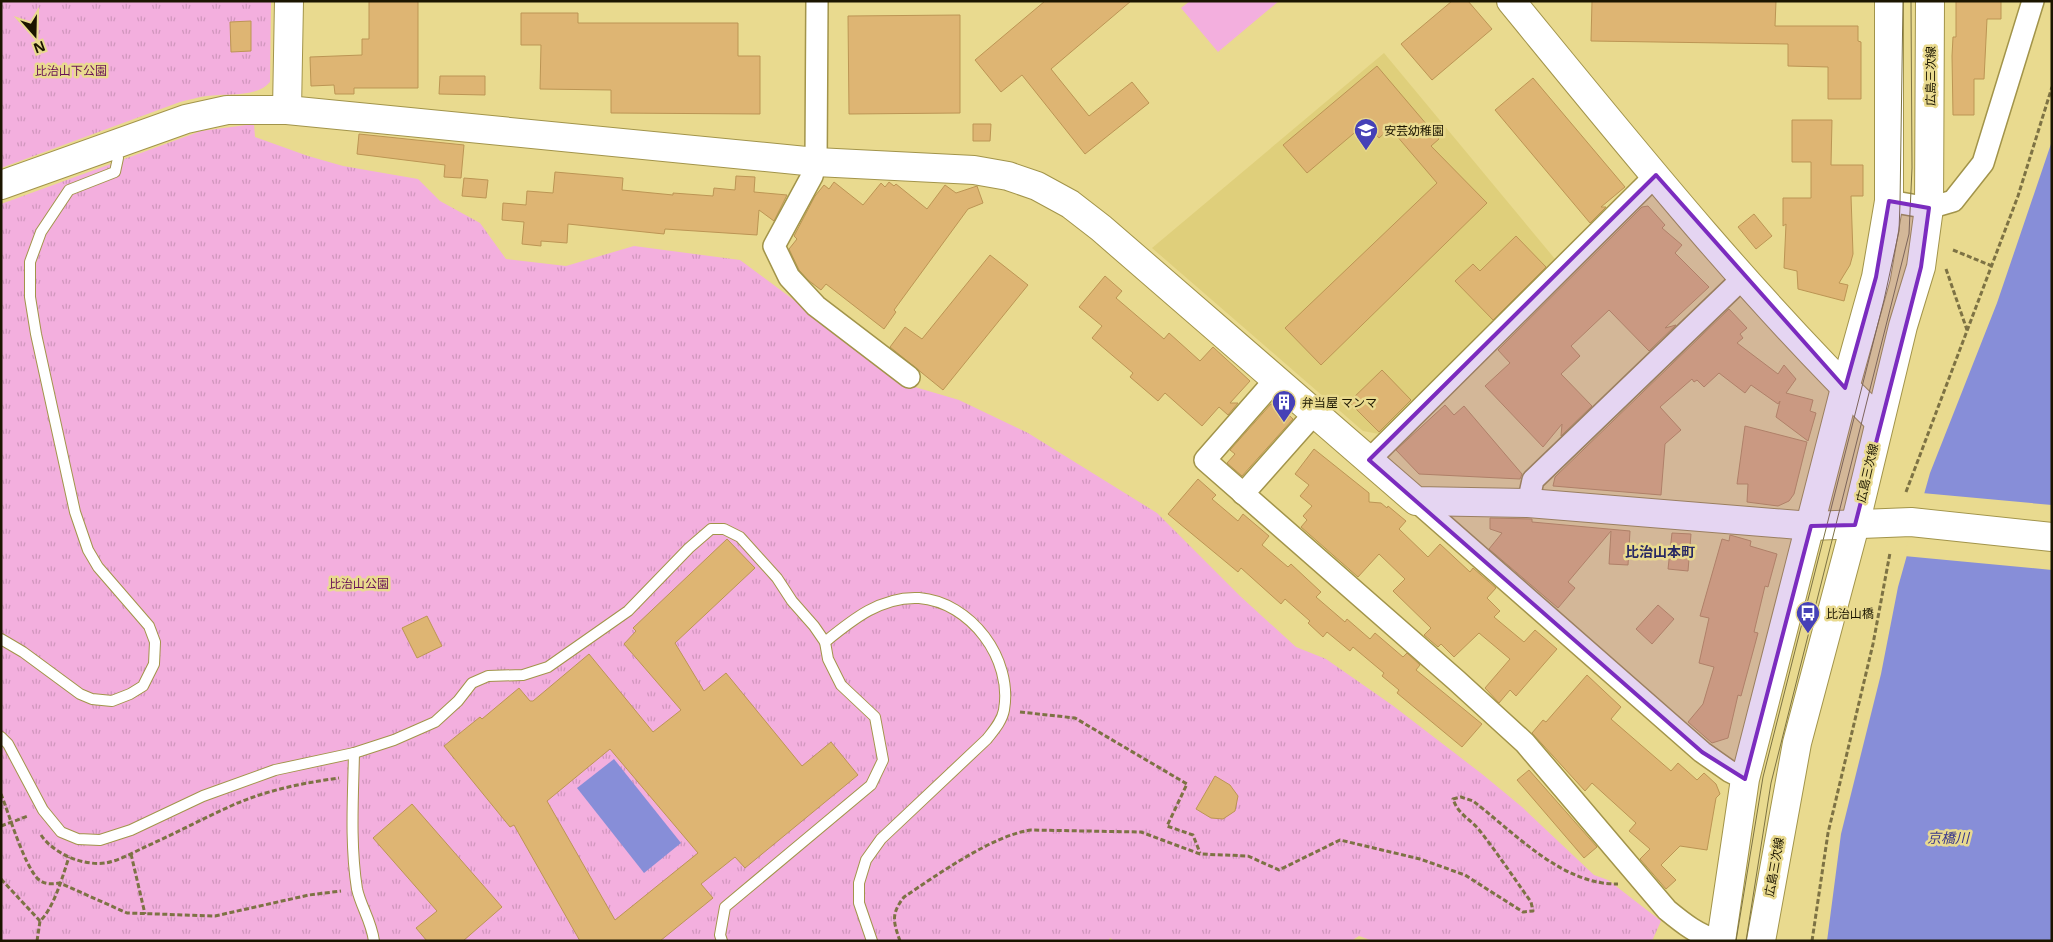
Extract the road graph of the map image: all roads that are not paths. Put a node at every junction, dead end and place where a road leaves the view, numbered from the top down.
1 (289, 1) edge
2 (816, 1) edge
3 (1511, 1) edge
4 (1889, 1) edge
5 (1930, 1) edge
6 (2033, 1) edge
7 (287, 110) junction
8 (113, 144) junction
9 (816, 162) junction
10 (1656, 175) junction
11 (1, 185) edge
12 (1889, 201) junction
13 (1929, 208) junction
14 (1743, 278) junction
15 (909, 377) dead end
16 (1276, 379) junction
17 (1845, 388) junction
18 (1879, 421) junction
19 (1306, 423) dead end
20 (1369, 460) junction
21 (1243, 494) junction
22 (1416, 501) junction
23 (1528, 503) junction
24 (1855, 525) junction
25 (1811, 526) junction
26 (2052, 537) edge
27 (1, 640) edge
28 (825, 642) junction
29 (1, 737) edge
30 (354, 754) junction
31 (1745, 779) junction
32 (374, 941) edge
33 (722, 941) edge
34 (872, 941) edge
35 (1720, 941) edge
36 (1761, 941) edge

1 - 7 street
2 - 9 street
3 - 10 street
4 - 12 street
5 - 13 street, 広島三次線
6 - 13 street
7 - 8 street
7 - 9 street
8 - 11 street
8 - 27 lane
9 - 15 street
9 - 16 street
10 - 14 street
10 - 20 street
12 - 13 street
12 - 17 street
13 - 18 street, 広島三次線
14 - 17 street
14 - 23 street
16 - 20 street
16 - 21 street
17 - 18 street
17 - 25 street
18 - 24 street, 広島三次線
19 - 21 street
20 - 22 street
21 - 35 street
22 - 23 street
22 - 31 street
23 - 25 street
24 - 25 street
24 - 26 street
24 - 36 street, 広島三次線
25 - 31 street
28 - 30 lane
28 - 33 lane
28 - 34 lane
29 - 30 lane
30 - 32 lane
31 - 35 street

